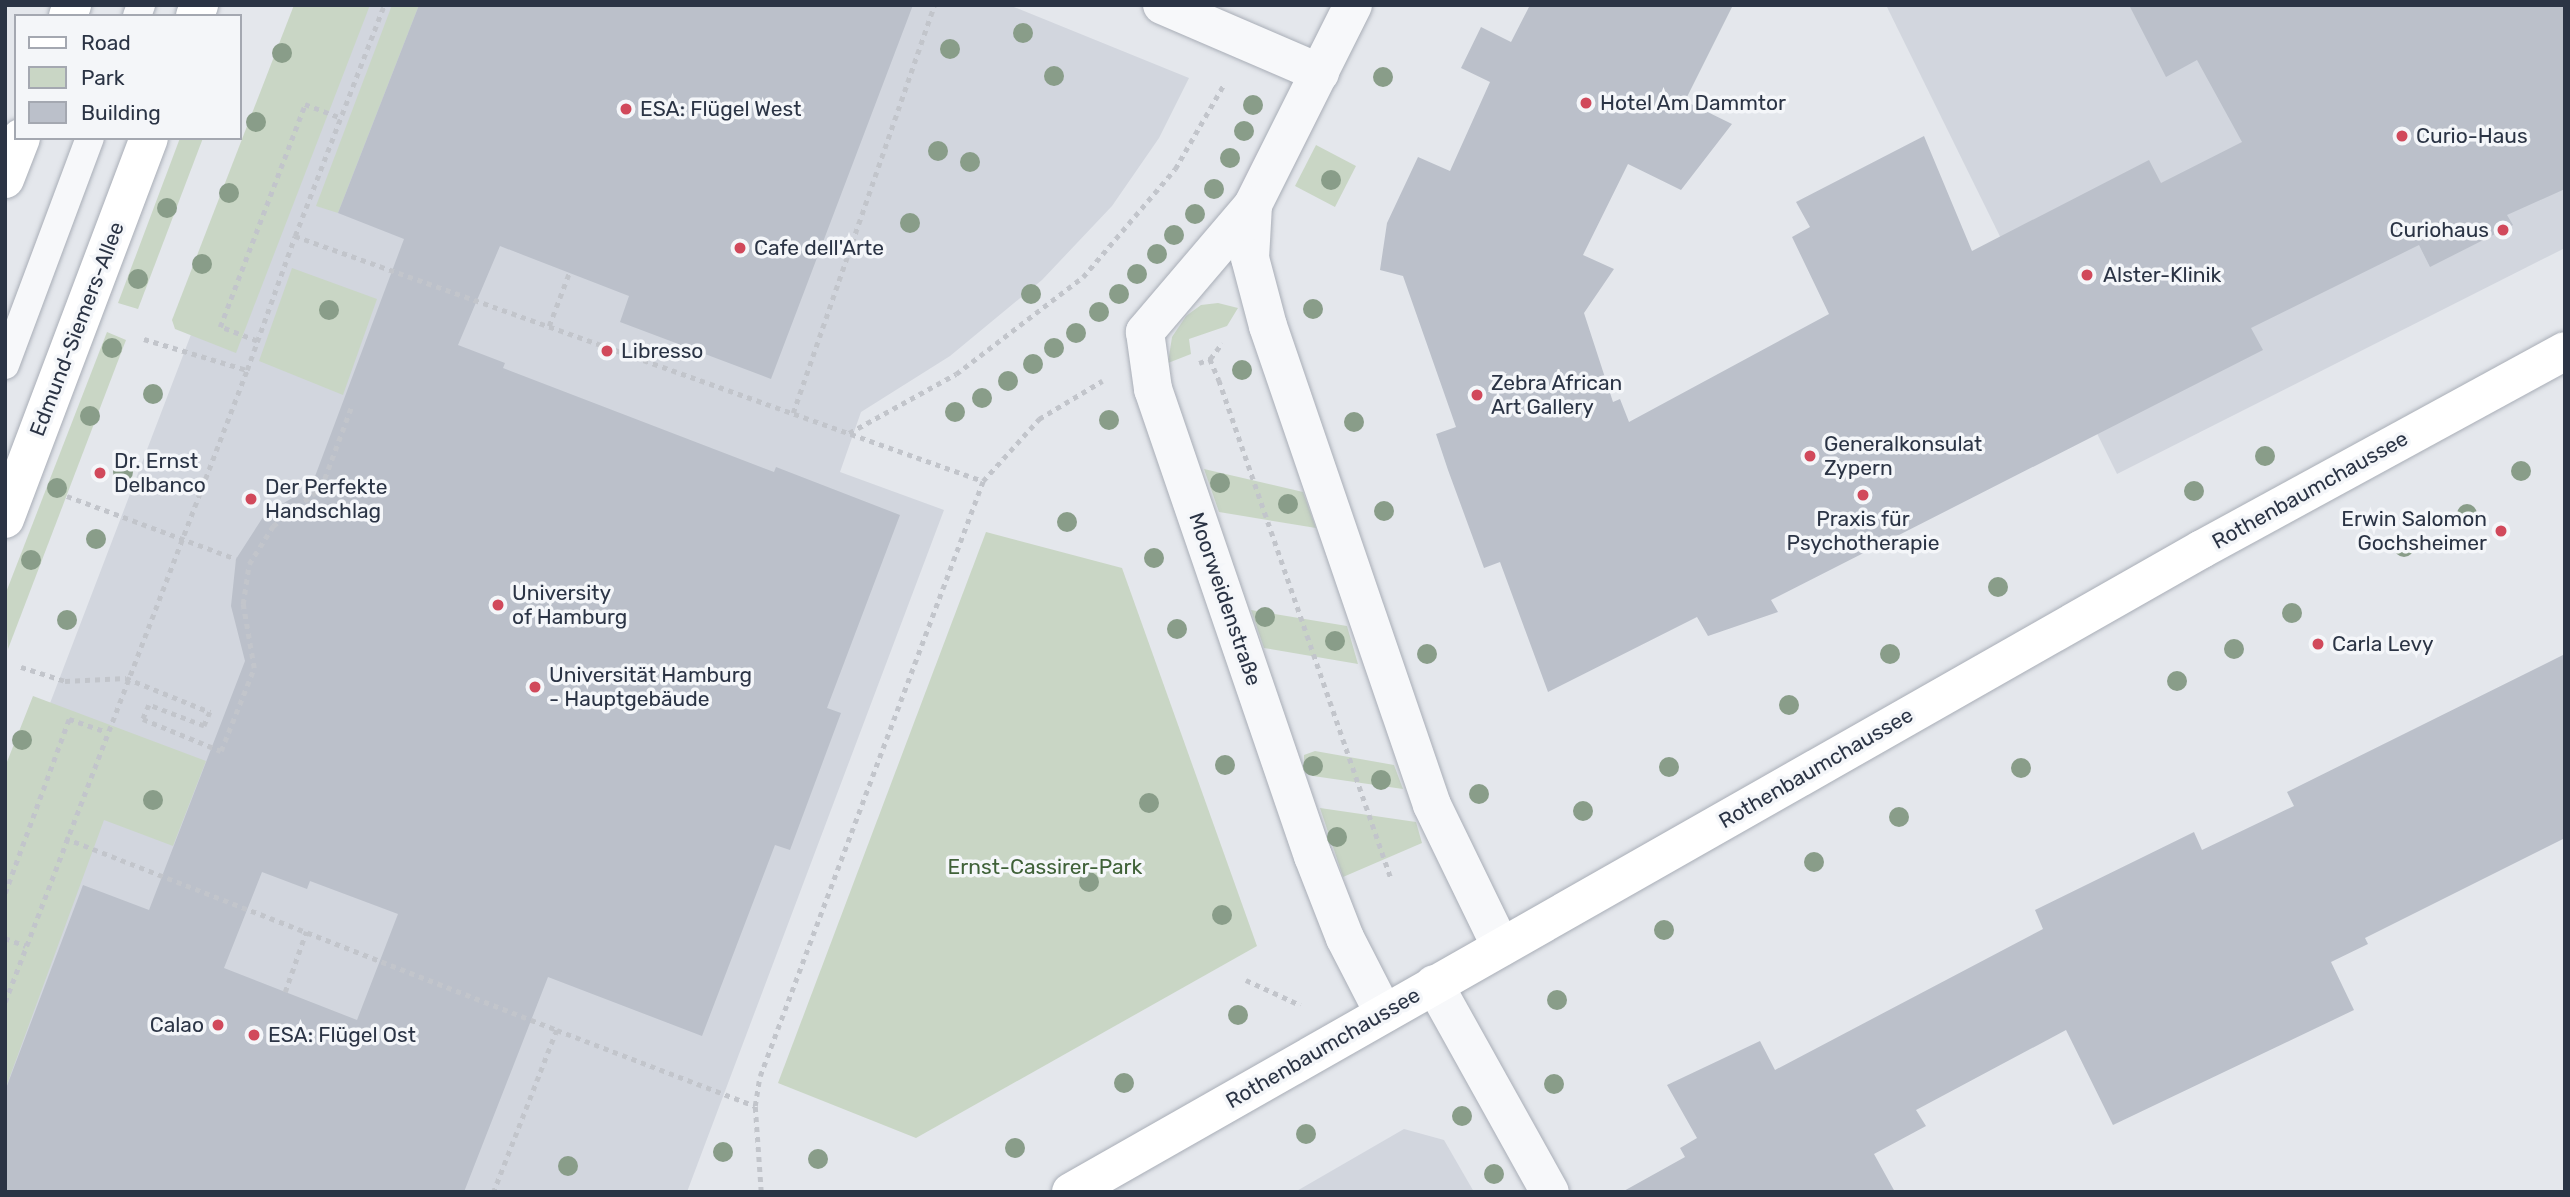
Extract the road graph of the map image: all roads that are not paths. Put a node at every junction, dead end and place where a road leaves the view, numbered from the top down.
1 (1162, 5) edge
2 (1353, 5) edge
3 (1320, 73) junction
4 (20, 140) edge
5 (89, 140) edge
6 (148, 140) edge
7 (5, 179) edge
8 (1253, 205) junction
9 (2565, 351) edge
10 (5, 365) edge
11 (32, 449) junction
12 (5, 505) edge
13 (5, 519) edge
14 (1501, 947) junction
15 (1434, 984) junction
16 (1384, 1014) junction
17 (1071, 1192) edge
18 (1550, 1192) edge

1 - 3 street
2 - 3 street, Moorweidenstraße
3 - 8 street, Moorweidenstraße
4 - 7 main road
5 - 10 lane
6 - 11 main road, Edmund-Siemers-Allee
8 - 14 street, Moorweidenstraße
8 - 16 street, Moorweidenstraße
9 - 14 main road, Rothenbaumchaussee
11 - 12 lane
11 - 13 main road, Edmund-Siemers-Allee
14 - 15 main road, Rothenbaumchaussee
15 - 16 main road, Rothenbaumchaussee
15 - 18 street
16 - 17 main road, Rothenbaumchaussee

